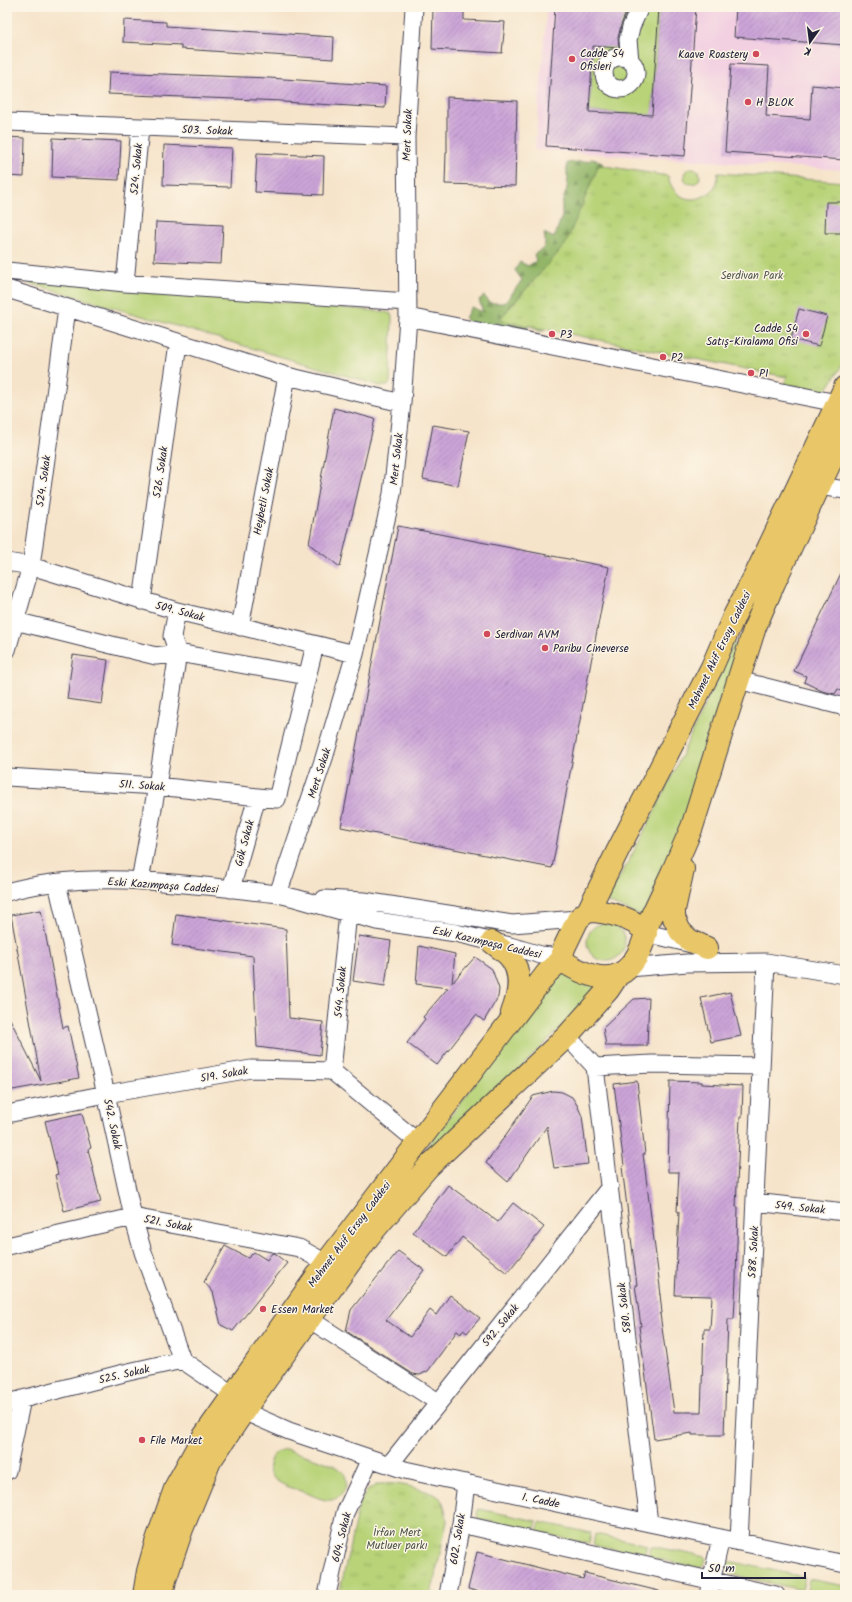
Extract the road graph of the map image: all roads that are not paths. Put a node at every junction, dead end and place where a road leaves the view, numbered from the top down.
1 (414, 7) edge
2 (638, 9) edge
3 (630, 61) dead end
4 (7, 122) edge
5 (140, 128) junction
6 (406, 137) junction
7 (7, 271) edge
8 (125, 283) junction
9 (7, 289) edge
10 (67, 309) junction
11 (408, 310) junction
12 (178, 343) junction
13 (287, 376) junction
14 (841, 395) edge
15 (402, 403) junction
16 (845, 431) edge
17 (819, 486) junction
18 (845, 490) edge
19 (7, 562) edge
20 (31, 566) junction
21 (142, 601) junction
22 (177, 611) junction
23 (15, 621) junction
24 (240, 627) junction
25 (315, 645) junction
26 (7, 650) edge
27 (178, 653) junction
28 (355, 654) junction
29 (307, 676) junction
30 (738, 680) junction
31 (845, 707) edge
32 (7, 777) edge
33 (157, 786) junction
34 (257, 798) junction
35 (692, 827) junction
36 (140, 881) junction
37 (57, 883) junction
38 (232, 889) junction
39 (7, 892) edge
40 (278, 894) junction
41 (295, 898) junction
42 (348, 913) junction
43 (583, 915) junction
44 (645, 932) junction
45 (492, 942) junction
46 (707, 948) junction
47 (561, 958) junction
48 (766, 962) junction
49 (845, 975) edge
50 (618, 978) junction
51 (508, 1024) junction
52 (567, 1036) junction
53 (761, 1066) junction
54 (595, 1067) junction
55 (332, 1071) junction
56 (106, 1094) junction
57 (7, 1114) edge
58 (419, 1143) junction
59 (610, 1187) junction
60 (755, 1202) junction
61 (845, 1212) edge
62 (133, 1217) junction
63 (7, 1246) edge
64 (326, 1263) junction
65 (309, 1319) junction
66 (182, 1360) junction
67 (14, 1401) edge
68 (438, 1402) junction
69 (238, 1403) junction
70 (370, 1458) junction
71 (390, 1464) junction
72 (7, 1471) edge
73 (466, 1483) junction
74 (649, 1523) junction
75 (461, 1524) junction
76 (721, 1538) junction
77 (739, 1542) junction
78 (845, 1564) edge
79 (710, 1588) edge
80 (144, 1595) edge
81 (162, 1595) edge
82 (327, 1595) edge
83 (448, 1595) edge
84 (776, 1595) edge

1 - 6 street, Mert Sokak
2 - 3 street
4 - 5 street, 503. Sokak
5 - 6 street, 503. Sokak
5 - 8 street, 524. Sokak
6 - 11 street, Mert Sokak
7 - 8 street
8 - 11 street
9 - 10 street
10 - 12 street
10 - 20 street, 524. Sokak
11 - 14 street
11 - 15 street, Mert Sokak
12 - 13 street
12 - 21 street, 526. Sokak
13 - 15 street
13 - 24 street, Heybetli Sokak
14 - 43 main road, Mehmet Akif Ersoy Caddesi
15 - 28 street, Mert Sokak
16 - 17 main road, Mehmet Akif Ersoy Caddesi
17 - 18 street
17 - 30 main road, Mehmet Akif Ersoy Caddesi
19 - 20 street, 509. Sokak
20 - 21 street, 509. Sokak
20 - 23 street, 524. Sokak
21 - 22 street, 509. Sokak
22 - 24 street, 509. Sokak
22 - 27 street
23 - 26 street, 524. Sokak
23 - 27 street
24 - 25 street, 509. Sokak
25 - 28 street, 509. Sokak
25 - 29 street
27 - 29 street
27 - 33 street
28 - 40 street, Mert Sokak
29 - 34 street, 511. Sokak
30 - 31 street
30 - 35 main road, Mehmet Akif Ersoy Caddesi
32 - 33 street, 511. Sokak
33 - 34 street, 511. Sokak
33 - 36 street
34 - 38 street, Gök Sokak
35 - 44 main road, Mehmet Akif Ersoy Caddesi
35 - 46 main road
36 - 37 street, Eski Kazımpaşa Caddesi
36 - 38 street, Eski Kazımpaşa Caddesi
37 - 39 street, Eski Kazımpaşa Caddesi
37 - 56 street, 542. Sokak
38 - 40 street, Eski Kazımpaşa Caddesi
40 - 41 street, Eski Kazımpaşa Caddesi
41 - 42 street, Eski Kazımpaşa Caddesi
41 - 43 street, Eski Kazımpaşa Caddesi
42 - 45 street, Eski Kazımpaşa Caddesi
42 - 55 street, 544. Sokak
43 - 44 main road
43 - 47 main road
44 - 46 street
44 - 50 main road
45 - 47 street, Eski Kazımpaşa Caddesi
45 - 51 main road
46 - 48 street
47 - 50 main road
47 - 51 main road, Mehmet Akif Ersoy Caddesi
48 - 49 street
48 - 50 street
48 - 53 street, 588. Sokak
50 - 52 main road, Mehmet Akif Ersoy Caddesi
51 - 58 main road, Mehmet Akif Ersoy Caddesi
52 - 54 street
52 - 65 main road, Mehmet Akif Ersoy Caddesi
53 - 54 street
53 - 60 street, 588. Sokak
54 - 59 street, 580. Sokak
55 - 56 street, 519. Sokak
55 - 58 street
56 - 57 street, 519. Sokak
56 - 62 street, 542. Sokak
58 - 64 main road, Mehmet Akif Ersoy Caddesi
59 - 68 street, 592. Sokak
59 - 74 street, 580. Sokak
60 - 61 street, 549. Sokak
60 - 77 street, 588. Sokak
62 - 63 street, 521. Sokak
62 - 64 street, 521. Sokak
62 - 66 street, 542. Sokak
64 - 69 main road, Mehmet Akif Ersoy Caddesi
65 - 68 street
65 - 69 main road, Mehmet Akif Ersoy Caddesi
66 - 67 street, 525. Sokak
66 - 69 street
67 - 72 street
68 - 71 street, 592. Sokak
69 - 70 street, 1. Cadde
69 - 80 main road, Mehmet Akif Ersoy Caddesi
69 - 81 main road, Mehmet Akif Ersoy Caddesi
70 - 71 street, 1. Cadde
70 - 82 street, 604. Sokak
71 - 73 street, 1. Cadde
73 - 74 street, 1. Cadde
73 - 75 street, 602. Sokak
74 - 76 street, 1. Cadde
75 - 79 street
75 - 83 street, 602. Sokak
76 - 77 street, 1. Cadde
76 - 79 street
77 - 78 street, 1. Cadde
79 - 84 street

